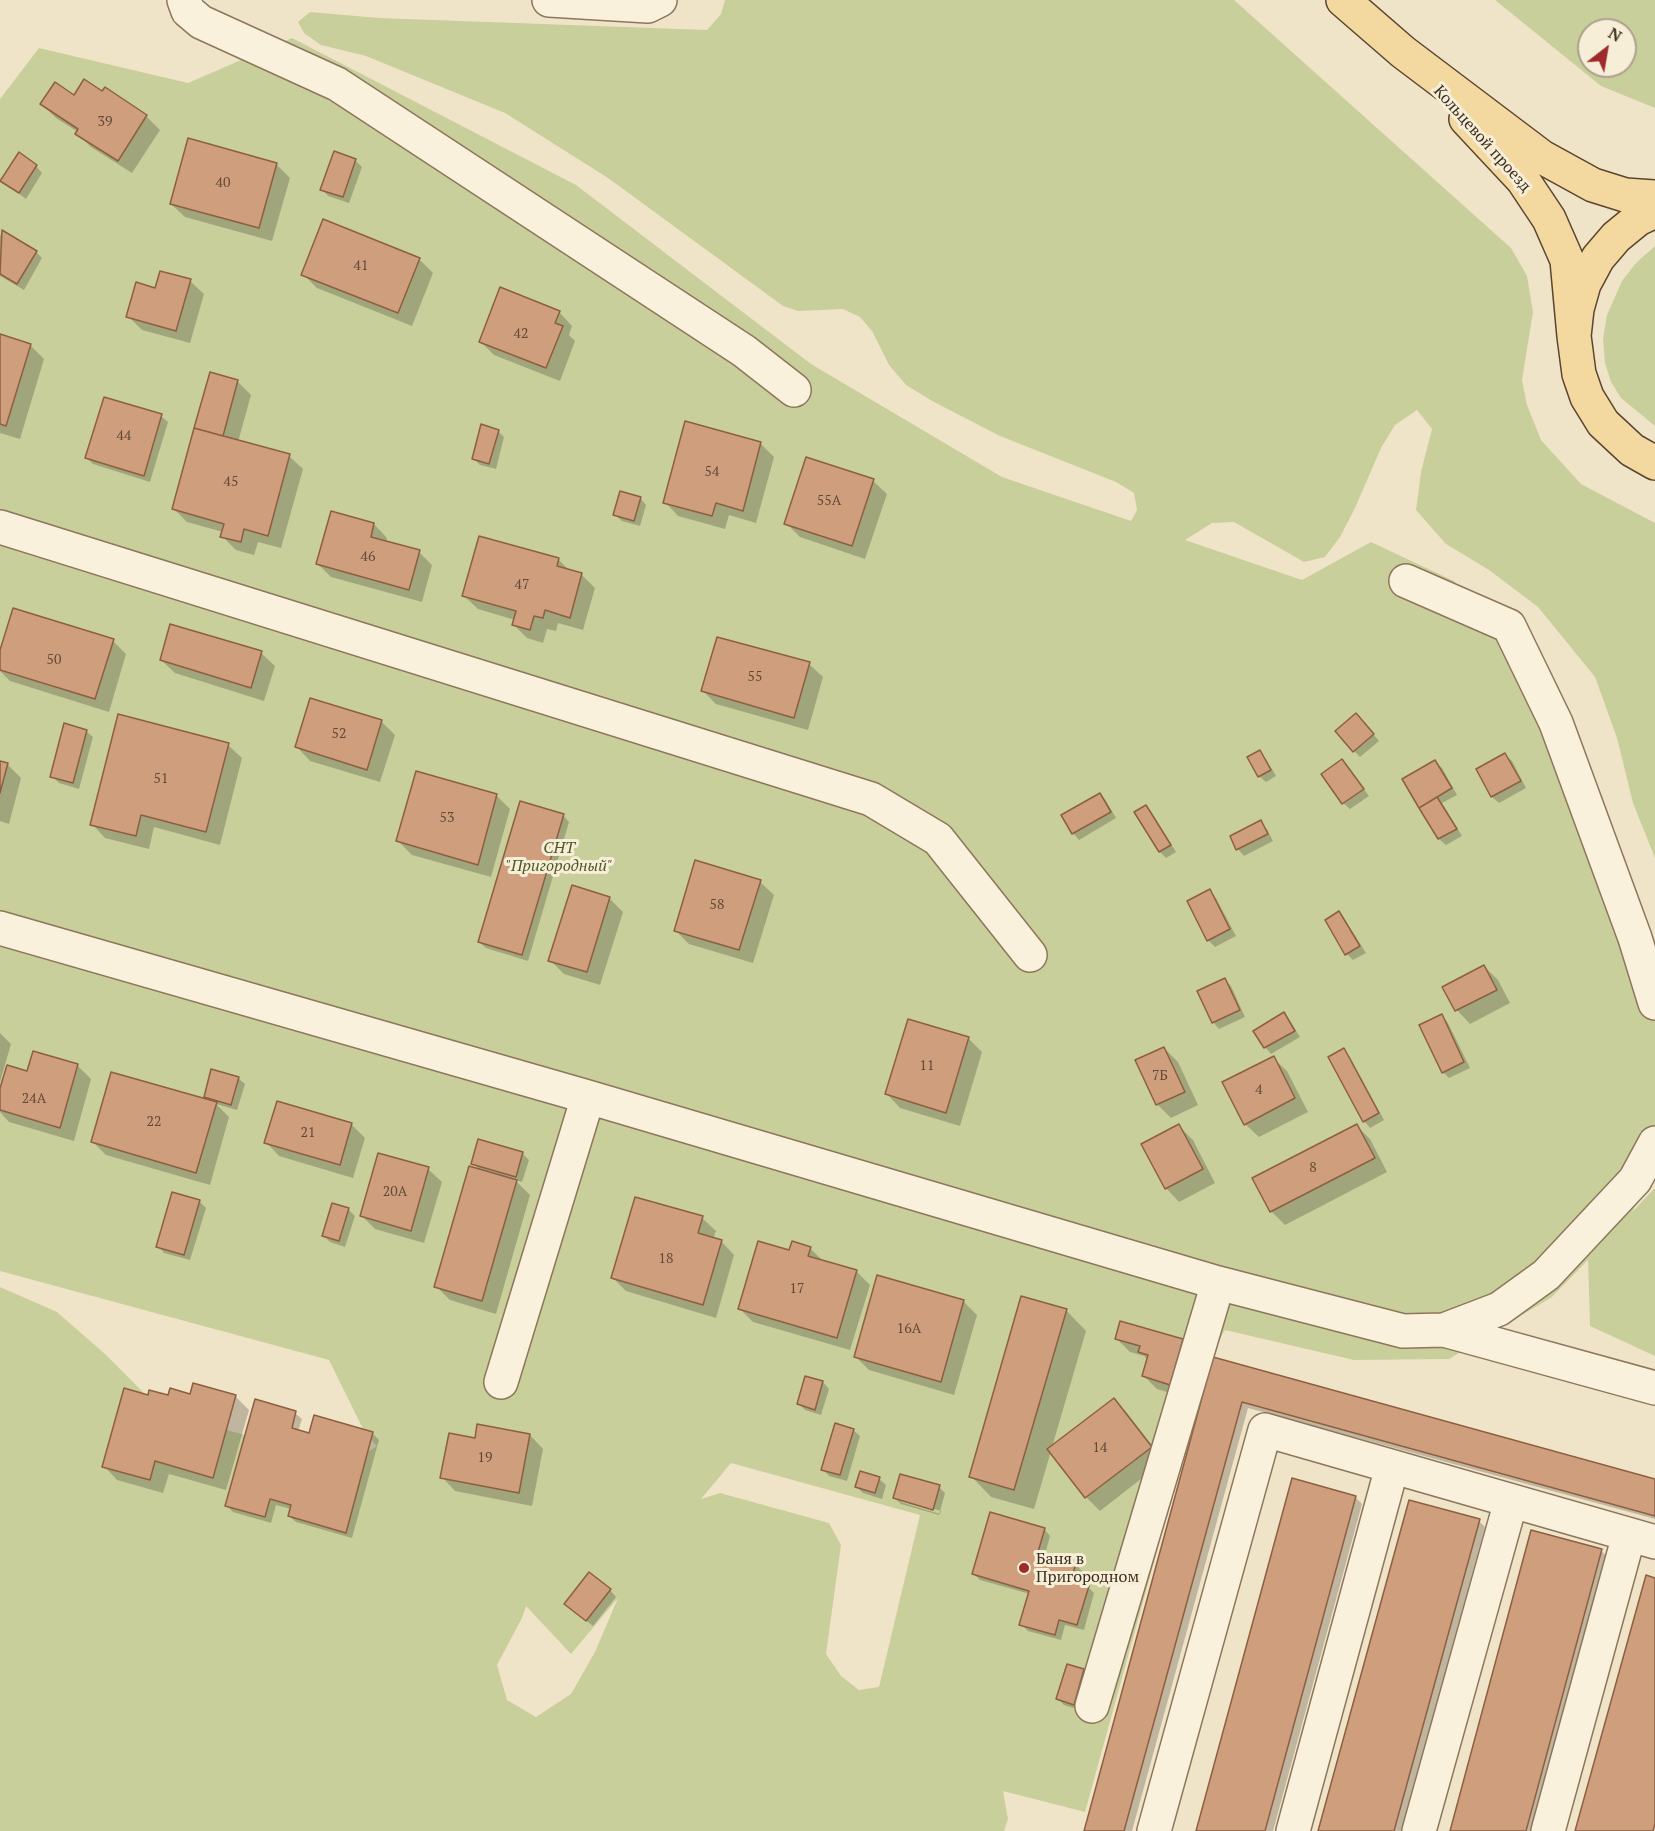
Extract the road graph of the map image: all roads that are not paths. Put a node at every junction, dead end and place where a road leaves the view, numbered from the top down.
1 (184, 0) edge
2 (549, 0) edge
3 (660, 0) edge
4 (1343, 0) edge
5 (1403, 52) junction
6 (1655, 196) edge
7 (1655, 212) edge
8 (1574, 336) junction
9 (794, 390) dead end
10 (1655, 463) edge
11 (0, 527) edge
12 (1406, 581) dead end
13 (0, 928) edge
14 (1030, 955) dead end
15 (1655, 1003) edge
16 (588, 1097) junction
17 (1655, 1143) edge
18 (1218, 1283) junction
19 (1444, 1330) junction
20 (501, 1382) dead end
21 (1655, 1388) edge
22 (1392, 1467) junction
23 (1511, 1502) junction
24 (1642, 1538) edge
25 (1092, 1706) dead end
26 (1154, 1831) edge
27 (1293, 1831) edge
28 (1419, 1831) edge
29 (1548, 1831) edge

1 - 9 street
2 - 3 street
4 - 5 main road, Кольцевой проезд
5 - 6 main road, Кольцевой проезд
5 - 8 main road, Кольцевой проезд
7 - 8 main road
8 - 10 main road
11 - 14 street
12 - 15 street
13 - 16 street
16 - 18 street
16 - 20 street
17 - 19 street
18 - 19 street
18 - 25 street
19 - 21 street
22 - 23 street
22 - 26 street
22 - 27 street
23 - 24 street
23 - 28 street
24 - 29 street

